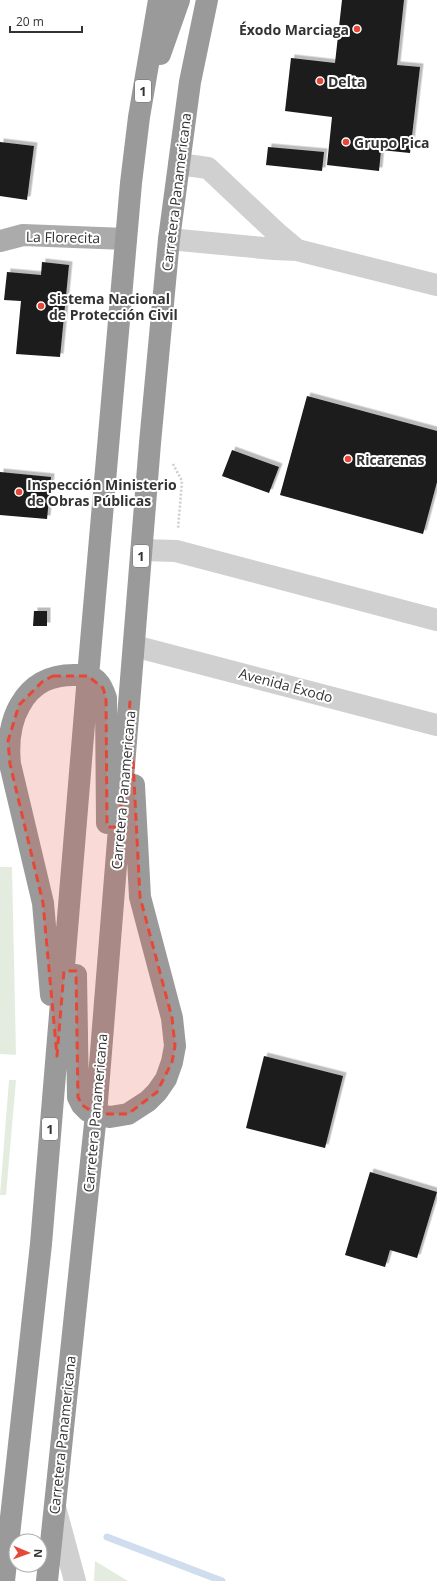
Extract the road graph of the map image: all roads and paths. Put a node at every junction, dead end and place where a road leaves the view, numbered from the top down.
1 (159, 0) edge
2 (179, 0) edge
3 (207, 0) edge
4 (139, 117) junction
5 (179, 164) junction
6 (126, 239) junction
7 (169, 239) junction
8 (0, 241) edge
9 (297, 250) junction
10 (437, 285) edge
11 (142, 550) junction
12 (437, 620) edge
13 (134, 646) junction
14 (88, 676) junction
15 (130, 702) junction
16 (437, 725) edge
17 (74, 850) junction
18 (108, 956) junction
19 (56, 1056) junction
20 (96, 1114) junction
21 (55, 1506) junction
22 (4, 1581) edge
23 (47, 1581) edge
24 (75, 1581) edge

1 - 4 highway, 1
2 - 4 highway
3 - 5 highway, Carretera Panamericana / 1
4 - 6 highway, 1
5 - 7 highway, Carretera Panamericana / 1
5 - 9 street
6 - 8 main road, La Florecita
6 - 14 highway, 1
7 - 9 street
7 - 11 highway, Carretera Panamericana / 1
9 - 10 street
11 - 12 street
11 - 13 highway, Carretera Panamericana / 1
13 - 15 highway, Carretera Panamericana / 1
13 - 16 street, Avenida Éxodo
14 - 17 highway, 1
14 - 18 highway
14 - 19 highway
15 - 18 highway, Carretera Panamericana / 1
15 - 20 highway
17 - 19 highway, 1
17 - 20 highway
18 - 20 highway, Carretera Panamericana / 1
19 - 22 highway, 1
20 - 21 highway, Carretera Panamericana / 1
21 - 23 highway, Carretera Panamericana / 1
21 - 24 street

